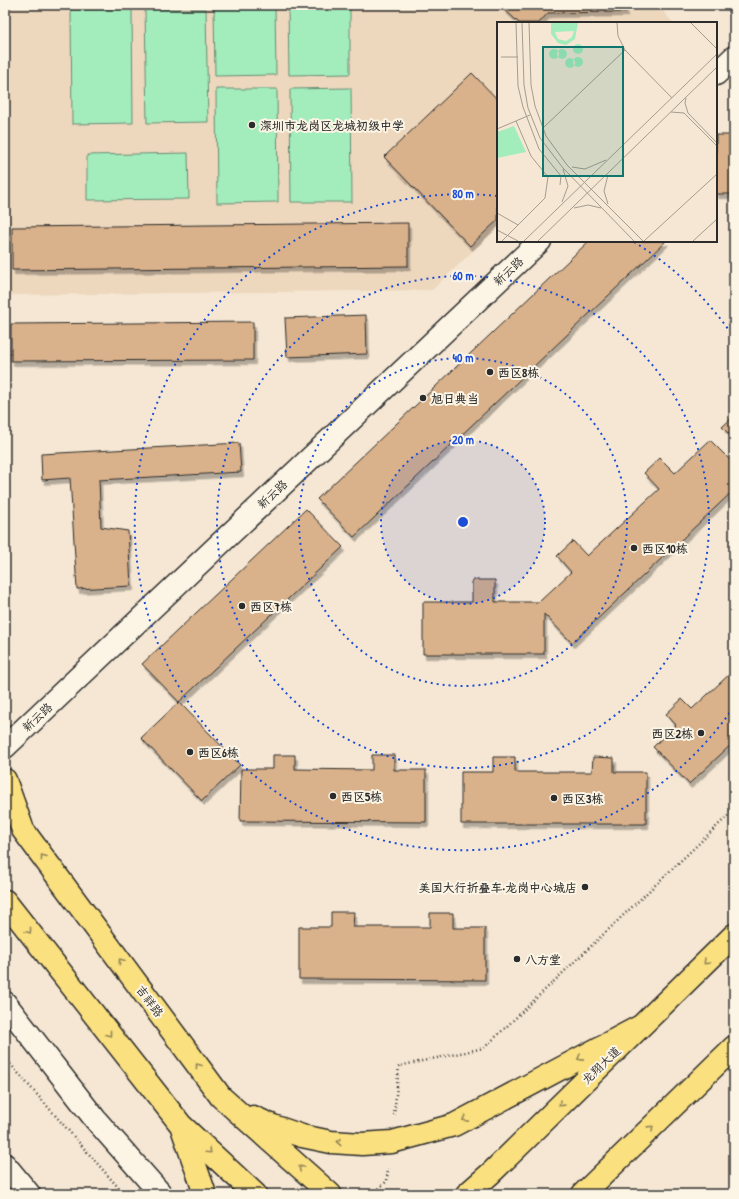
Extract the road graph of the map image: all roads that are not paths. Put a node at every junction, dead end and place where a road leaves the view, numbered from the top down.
1 (734, 57) edge
2 (717, 73) edge
3 (539, 242) edge
4 (5, 748) edge
5 (5, 780) edge
6 (5, 901) edge
7 (734, 935) edge
8 (5, 1003) edge
9 (639, 1027) junction
10 (734, 1047) edge
11 (221, 1097) junction
12 (181, 1125) junction
13 (634, 1144) junction
14 (5, 1165) edge
15 (28, 1194) edge
16 (161, 1194) edge
17 (205, 1194) edge
18 (255, 1194) edge
19 (330, 1194) edge
20 (467, 1194) edge
21 (583, 1194) edge
22 (602, 1194) edge

1 - 2 street
3 - 4 street, 新云路
11 -> 5 main road, 吉祥路
6 -> 12 main road
7 -> 9 main road, 龙翔大道
8 - 16 street
9 -> 11 main road
9 -> 20 main road, 龙翔大道
13 -> 10 main road
19 -> 11 main road, 吉祥路
12 - 17 main road
12 -> 18 main road
13 - 21 main road
13 - 22 main road
14 - 15 street

